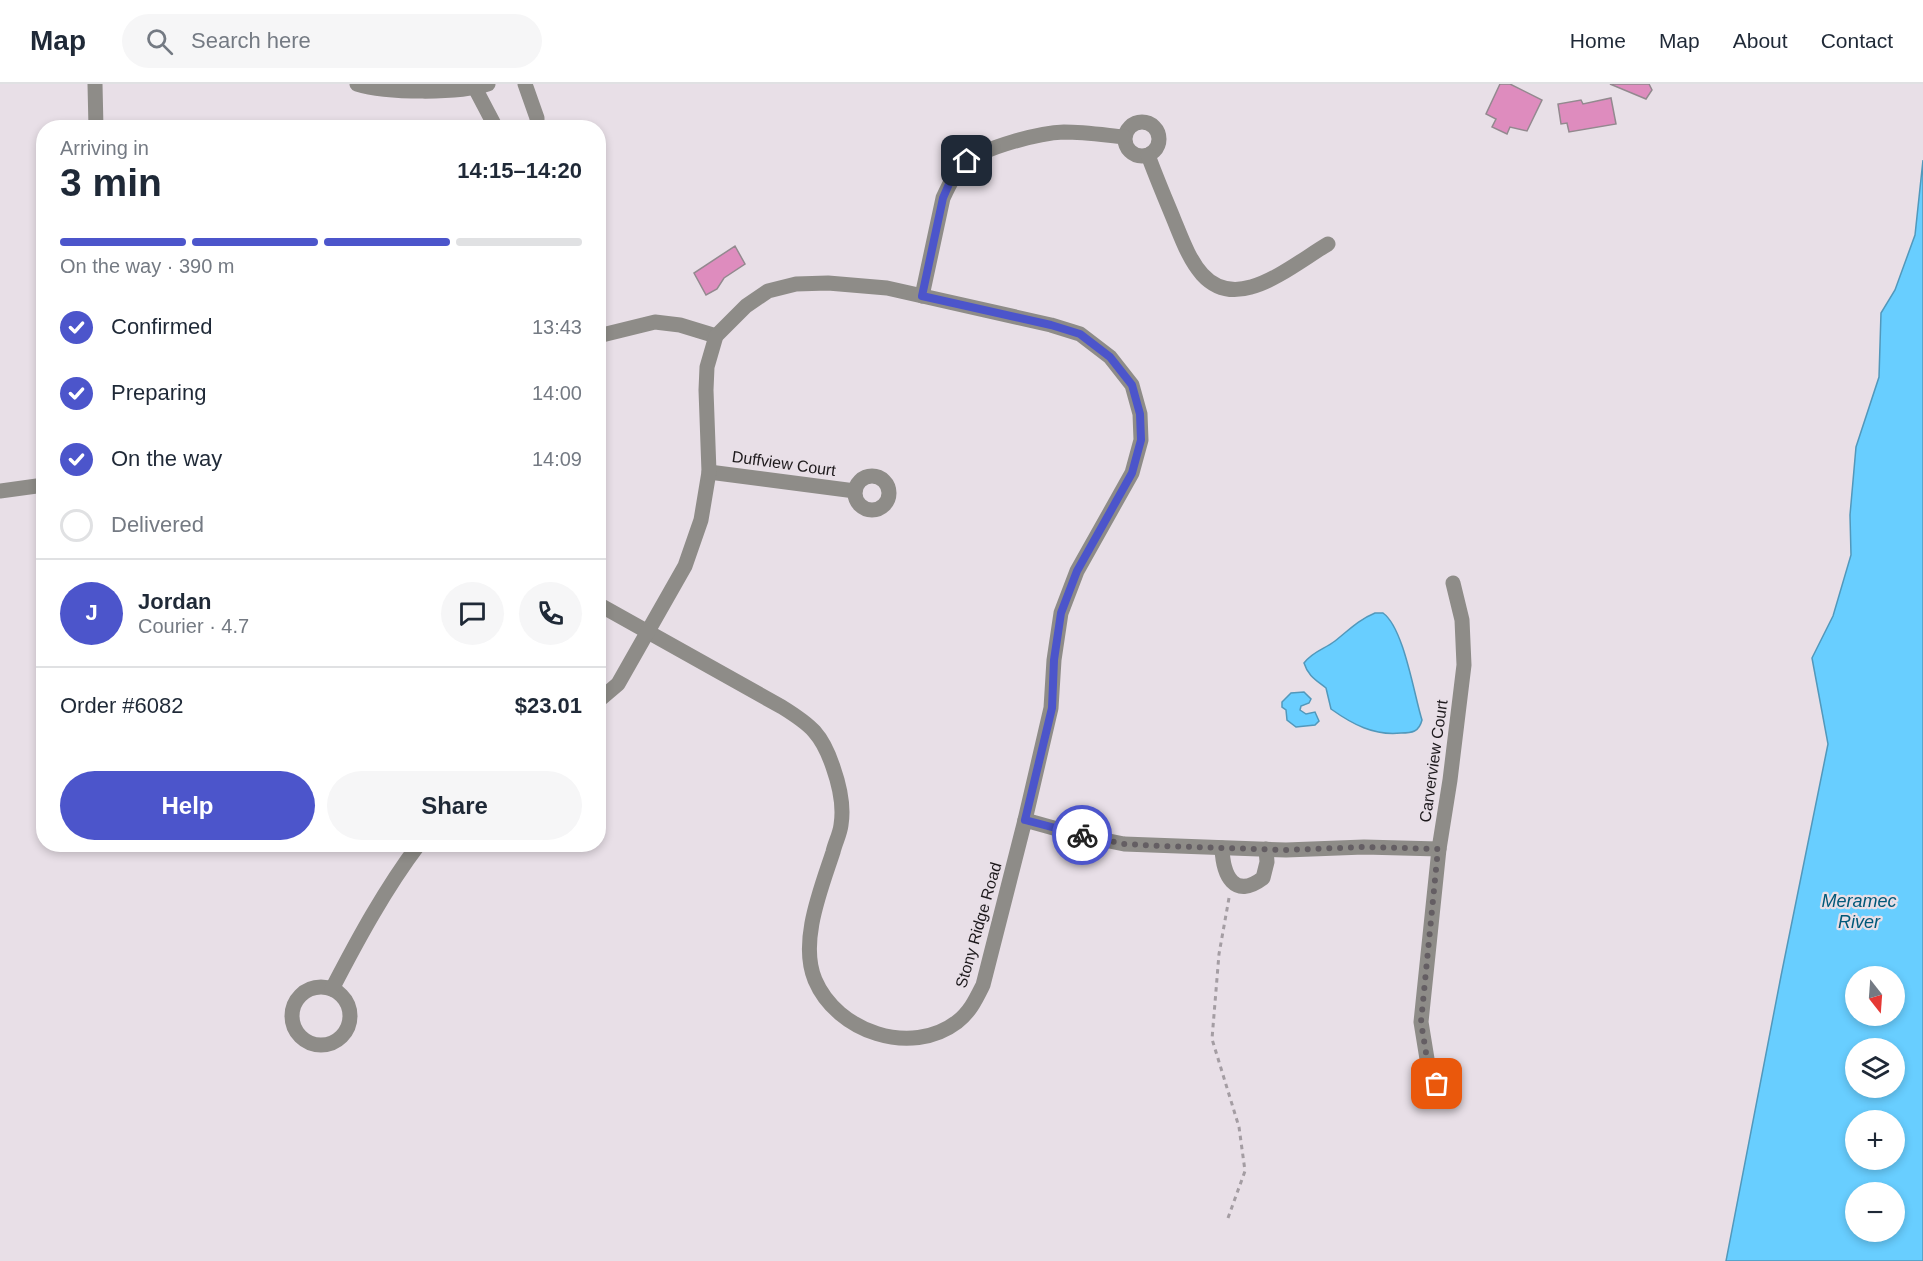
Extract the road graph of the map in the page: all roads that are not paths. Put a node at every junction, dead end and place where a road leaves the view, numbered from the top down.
1 (95, 84) edge
2 (357, 84) edge
3 (525, 84) edge
4 (482, 86) edge
5 (96, 120) edge
6 (493, 120) edge
7 (537, 120) edge
8 (1124, 137) junction
9 (1148, 155) junction
10 (1328, 244) dead end
11 (922, 296) junction
12 (606, 334) edge
13 (716, 336) junction
14 (709, 472) junction
15 (36, 486) edge
16 (0, 491) edge
17 (855, 491) dead end
18 (1453, 583) dead end
19 (606, 608) edge
20 (648, 632) junction
21 (606, 694) edge
22 (1025, 820) junction
23 (1222, 848) junction
24 (1266, 849) junction
25 (1438, 849) junction
26 (414, 852) edge
27 (332, 989) dead end
28 (1437, 1084) dead end

1 - 5 street
2 - 4 street
3 - 7 street
4 - 6 street
8 - 9 street
8 - 9 street
8 - 11 street
9 - 10 street
11 - 13 street, Stony Ridge Road
11 - 22 street, Stony Ridge Road
12 - 13 street
13 - 14 street
14 - 17 street, Duffview Court
14 - 20 street
15 - 16 street
18 - 25 street, Carverview Court
19 - 20 street, Stony Ridge Road
20 - 21 street
20 - 22 street, Stony Ridge Road
22 - 23 street
23 - 24 street
23 - 24 street
24 - 25 street
25 - 28 street, Carverview Court
26 - 27 street

